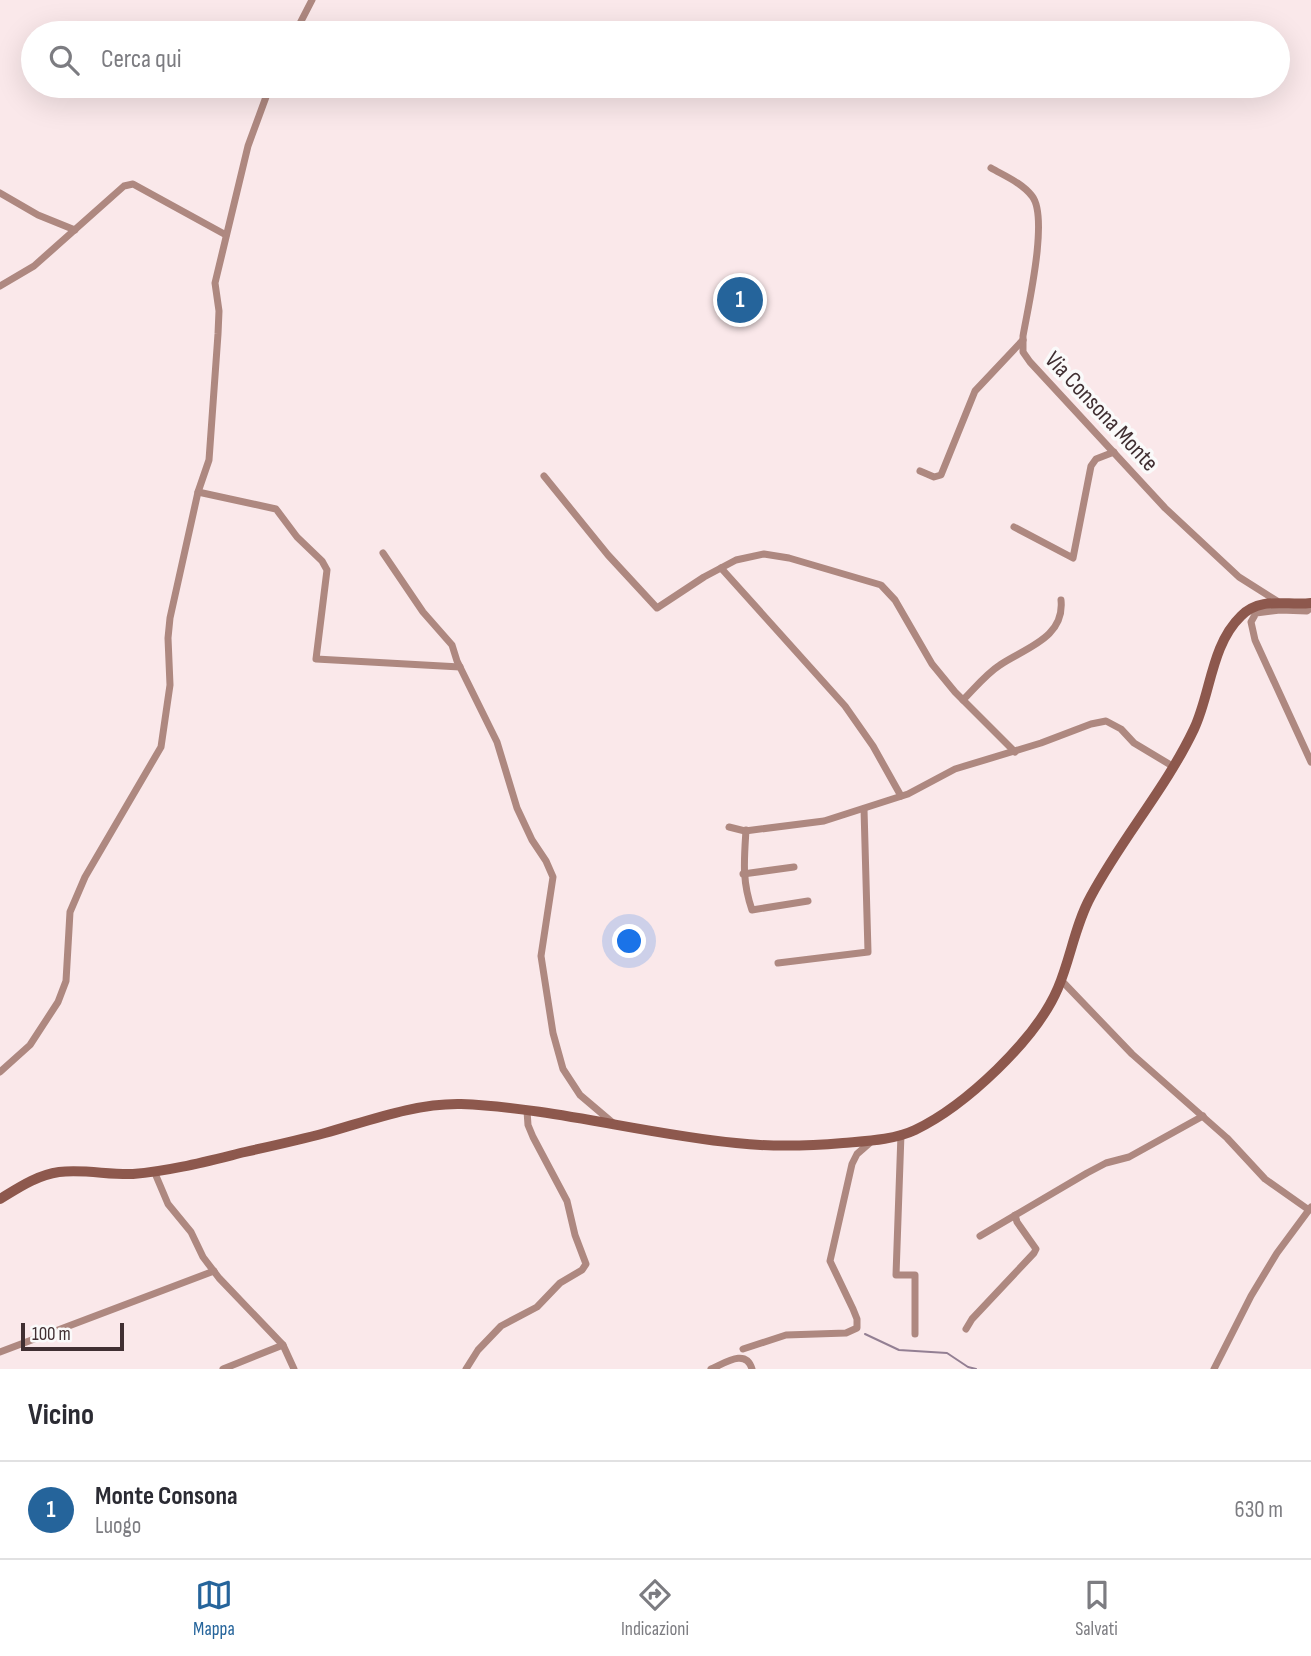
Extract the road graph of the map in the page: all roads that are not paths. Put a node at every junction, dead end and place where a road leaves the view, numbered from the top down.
1 (312, 0) edge
2 (301, 21) edge
3 (266, 98) edge
4 (991, 168) dead end
5 (0, 193) edge
6 (75, 230) junction
7 (226, 235) junction
8 (0, 286) edge
9 (1023, 340) junction
10 (1114, 452) junction
11 (920, 471) dead end
12 (544, 476) dead end
13 (198, 492) junction
14 (1014, 527) dead end
15 (383, 554) dead end
16 (721, 568) junction
17 (1061, 600) dead end
18 (1279, 603) junction
19 (1311, 603) edge
20 (1311, 608) edge
21 (460, 667) junction
22 (963, 700) junction
23 (1015, 751) junction
24 (1311, 762) edge
25 (1174, 767) junction
26 (901, 796) junction
27 (864, 809) junction
28 (729, 827) dead end
29 (746, 830) junction
30 (794, 867) dead end
31 (743, 874) junction
32 (808, 901) dead end
33 (778, 963) dead end
34 (1061, 980) junction
35 (0, 1072) edge
36 (527, 1111) junction
37 (1203, 1116) junction
38 (613, 1124) junction
39 (901, 1134) junction
40 (873, 1139) junction
41 (154, 1171) junction
42 (0, 1199) edge
43 (1310, 1208) edge
44 (1015, 1215) junction
45 (980, 1236) dead end
46 (214, 1271) junction
47 (966, 1329) dead end
48 (915, 1334) dead end
49 (283, 1345) junction
50 (743, 1349) dead end
51 (0, 1352) edge
52 (223, 1369) edge
53 (294, 1369) edge
54 (466, 1369) edge
55 (711, 1369) edge
56 (752, 1369) edge
57 (1214, 1369) edge

1 - 2 street
3 - 7 street
4 - 9 street, Via Consona Monte
5 - 6 street
6 - 7 street
6 - 8 street
7 - 13 street
9 - 10 street, Via Consona Monte
9 - 11 street
10 - 14 street
10 - 18 street, Via Consona Monte
12 - 16 street
13 - 21 street
13 - 35 street
15 - 21 street
16 - 22 street
16 - 26 street
17 - 22 street
18 - 19 main road
18 - 25 main road
20 - 24 street
21 - 38 street
22 - 23 street
23 - 25 street
23 - 26 street
25 - 34 main road
26 - 27 street
27 - 29 street
27 - 33 street
28 - 29 street
29 - 31 street
30 - 31 street
31 - 32 street
34 - 37 street
34 - 39 main road
36 - 38 main road
36 - 41 main road
36 - 54 street
37 - 43 street
37 - 44 street
38 - 40 main road
39 - 40 main road
39 - 48 street
40 - 50 street
41 - 42 main road
41 - 46 street
43 - 57 street
44 - 45 street
44 - 47 street
46 - 49 street
46 - 51 street
49 - 52 street
49 - 53 street
55 - 56 street

